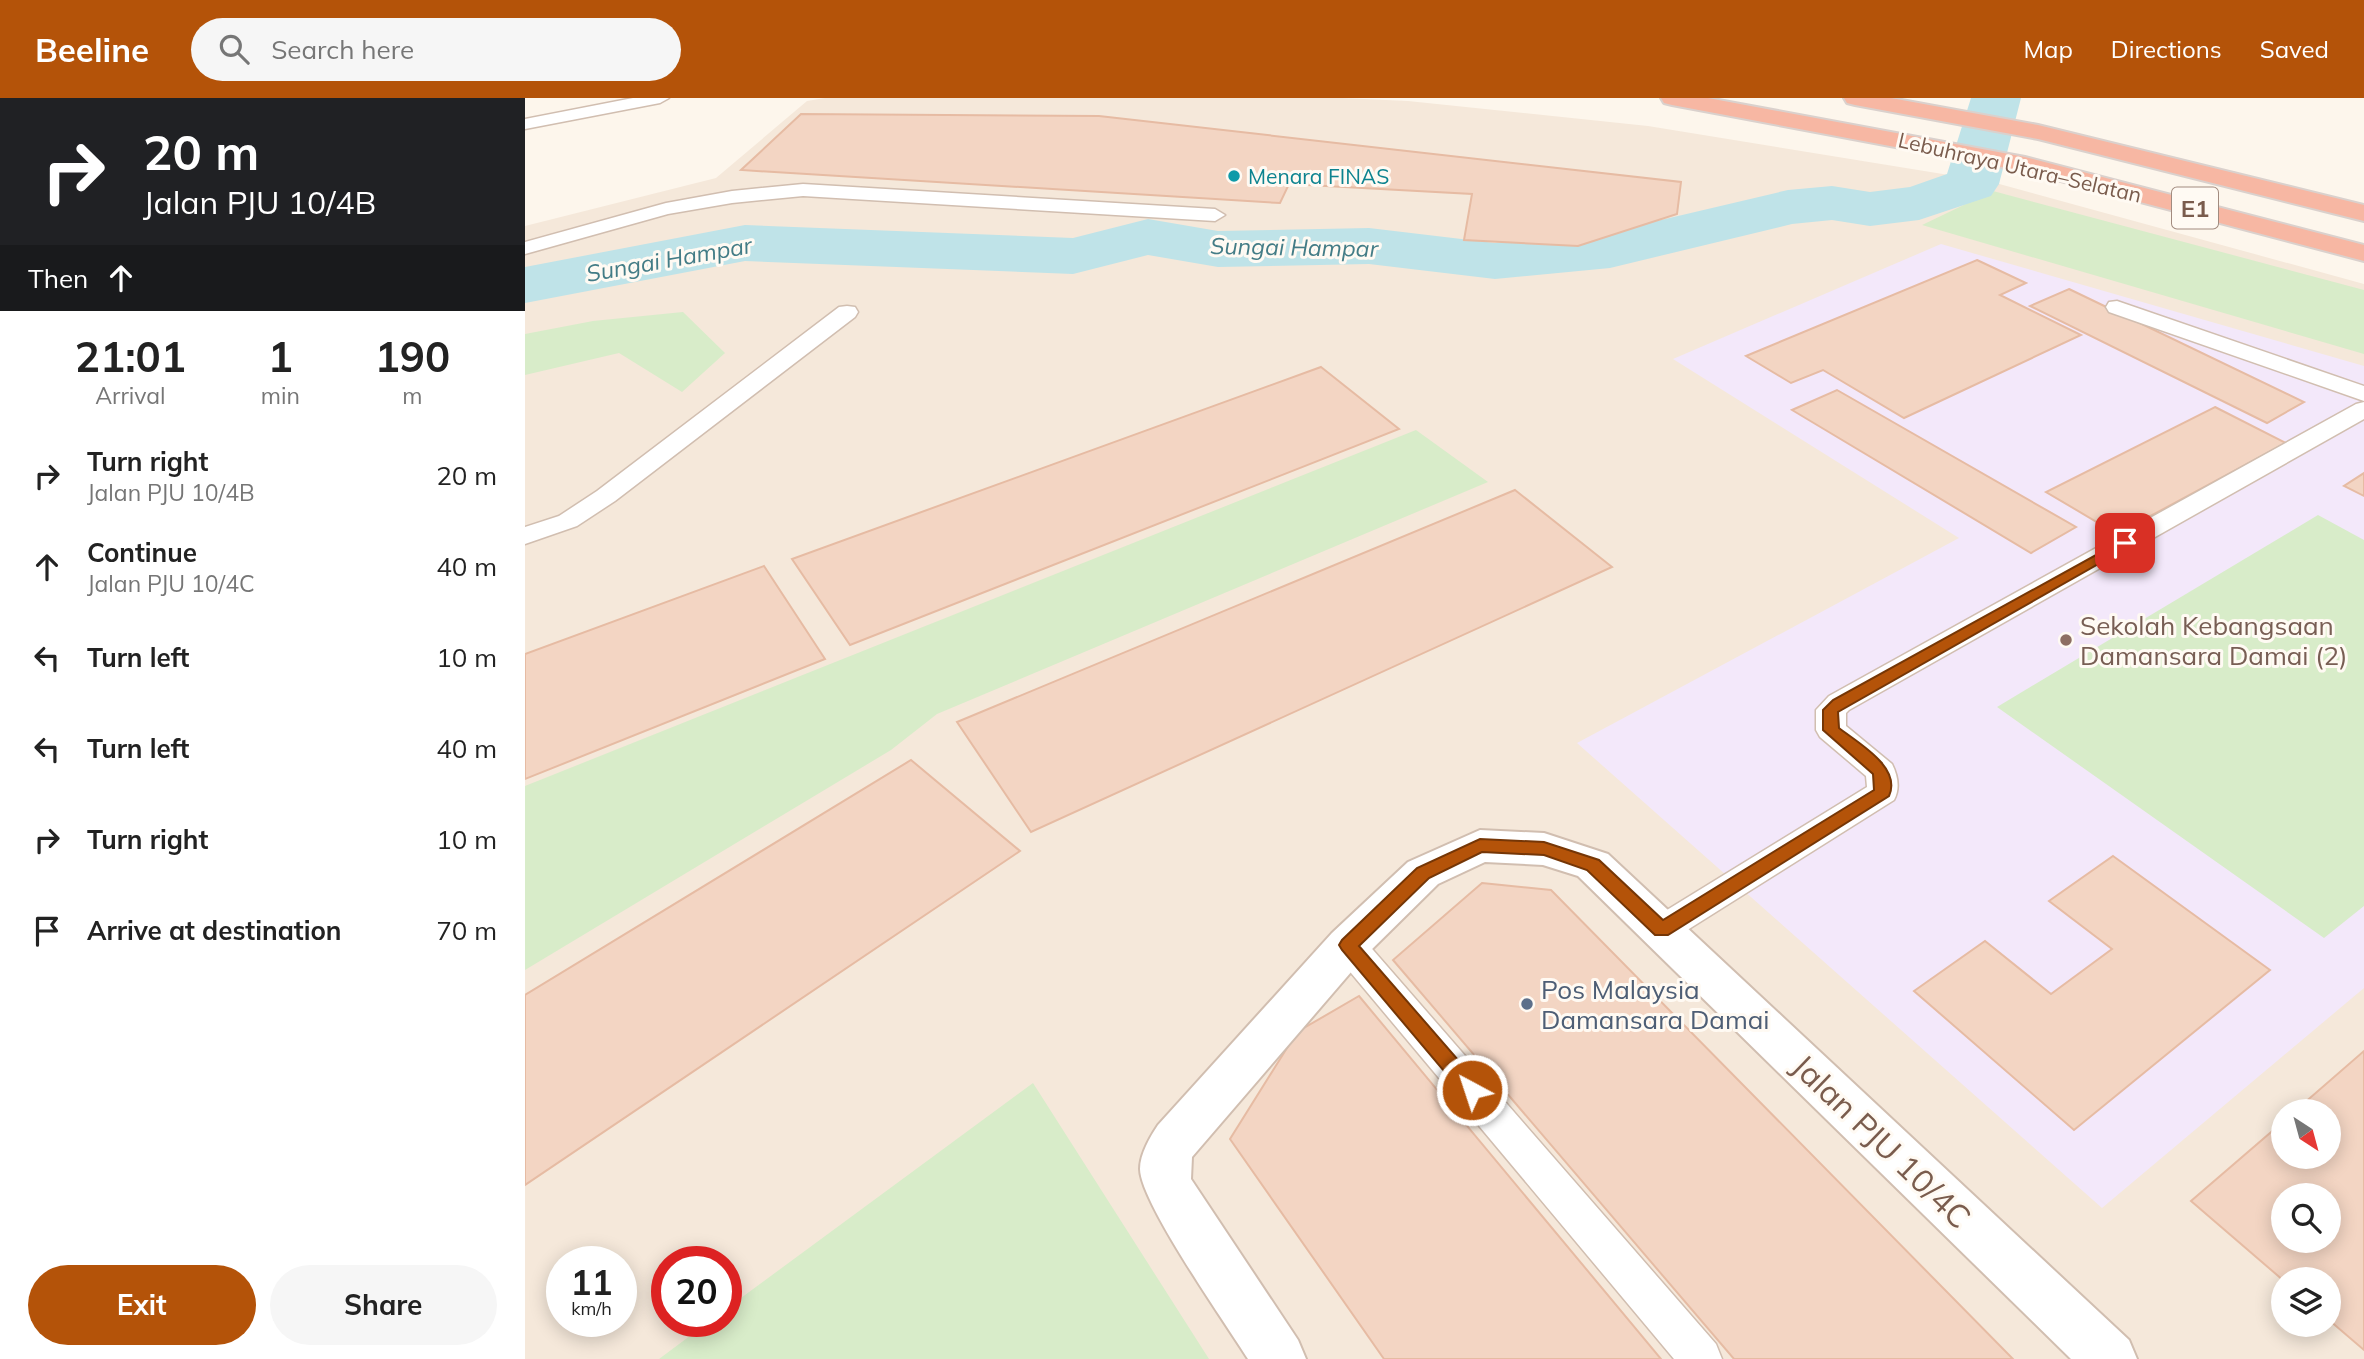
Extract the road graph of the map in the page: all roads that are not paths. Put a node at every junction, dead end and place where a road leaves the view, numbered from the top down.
1 (660, 98) edge
2 (1672, 98) edge
3 (1855, 98) edge
4 (525, 124) edge
5 (2364, 214) edge
6 (1215, 215) dead end
7 (525, 248) edge
8 (2364, 253) edge
9 (2117, 307) dead end
10 (846, 312) dead end
11 (2364, 394) edge
12 (2364, 409) edge
13 (525, 536) edge
14 (1661, 930) junction
15 (1348, 945) junction
16 (1279, 1359) edge
17 (1701, 1359) edge
18 (2110, 1359) edge

1 - 4 lane
2 - 8 highway, Lebuhraya Utara–Selatan / E1
3 - 5 highway, Lebuhraya Utara–Selatan / E1
6 - 7 lane
9 - 11 lane
10 - 13 lane
12 - 14 lane
14 - 15 street, Jalan PJU 10/4C
14 - 18 street, Jalan PJU 10/4C
15 - 16 street
15 - 17 lane

